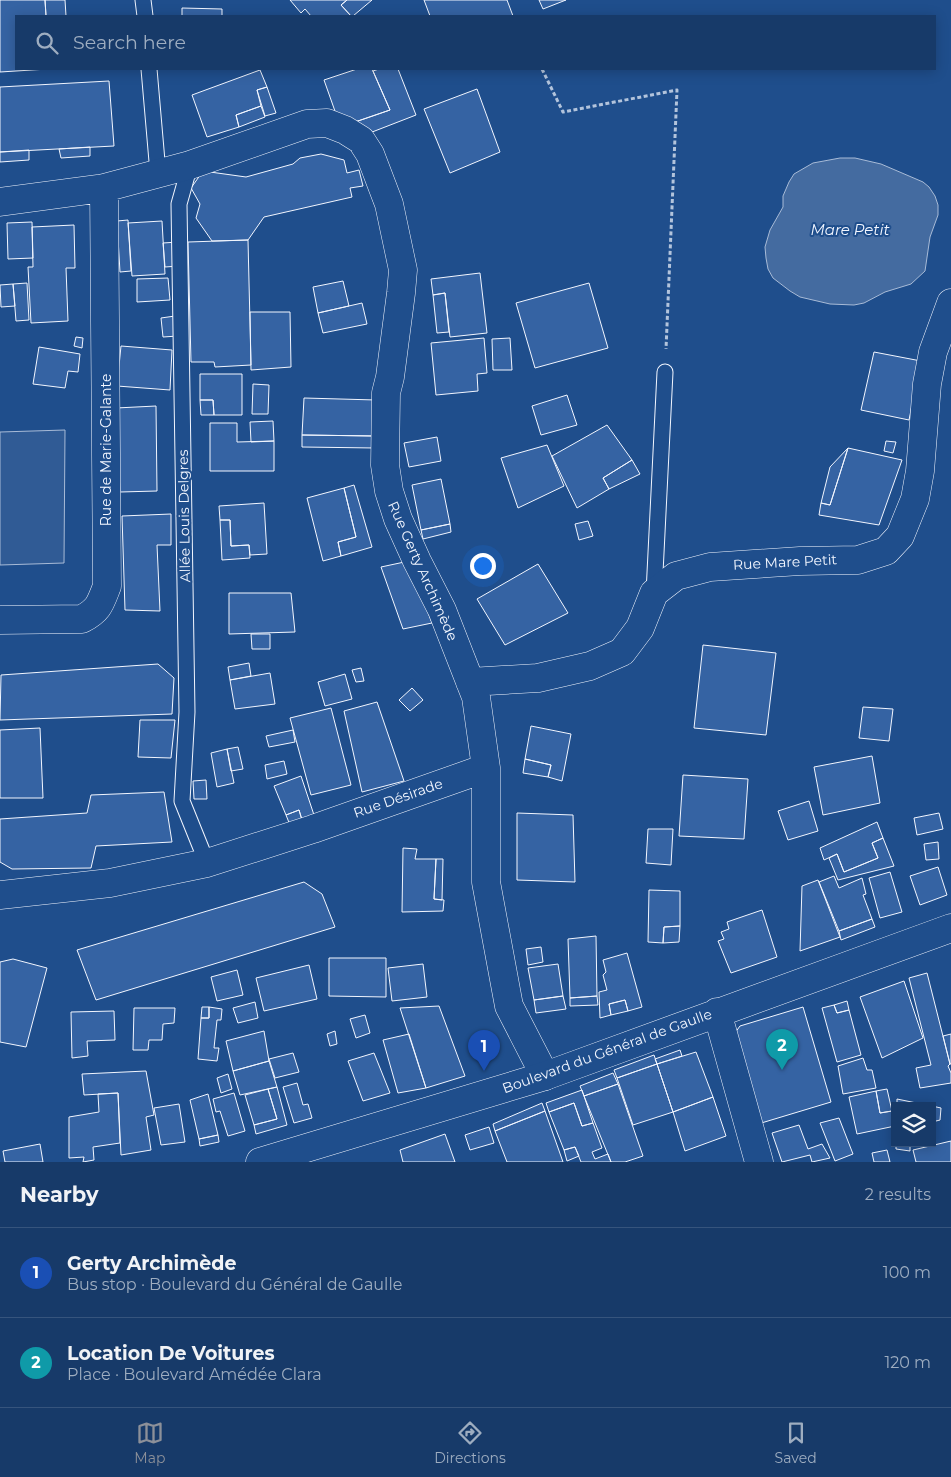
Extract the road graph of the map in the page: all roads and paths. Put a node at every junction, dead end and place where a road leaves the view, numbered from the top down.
1 (143, 0) edge
2 (144, 15) edge
3 (149, 70) edge
4 (542, 70) edge
5 (190, 165) junction
6 (158, 174) junction
7 (104, 188) junction
8 (0, 202) edge
9 (951, 304) edge
10 (665, 372) joint
11 (654, 593) junction
12 (0, 620) edge
13 (470, 682) junction
14 (486, 768) junction
15 (206, 863) junction
16 (0, 895) edge
17 (951, 928) edge
18 (717, 1012) junction
19 (545, 1076) junction
20 (260, 1162) edge
21 (758, 1162) edge

1 - 2 lane
3 - 6 lane
4 - 10 path
5 - 6 street, Rue Gerty Archimède
5 - 13 street, Rue Gerty Archimède
5 - 15 lane, Allée Louis Delgres
6 - 7 street, Rue Gerty Archimède
7 - 8 street, Rue Gerty Archimède
7 - 12 street, Rue de Marie-Galante
9 - 11 street, Rue Mare Petit
10 - 11 lane
11 - 13 street
13 - 14 street, Rue Gerty Archimède
14 - 15 street, Rue Désirade
14 - 19 street
15 - 16 street, Rue Désirade
17 - 18 street, Boulevard du Général de Gaulle
18 - 19 street, Boulevard du Général de Gaulle
18 - 21 street
19 - 20 street, Boulevard du Général de Gaulle

